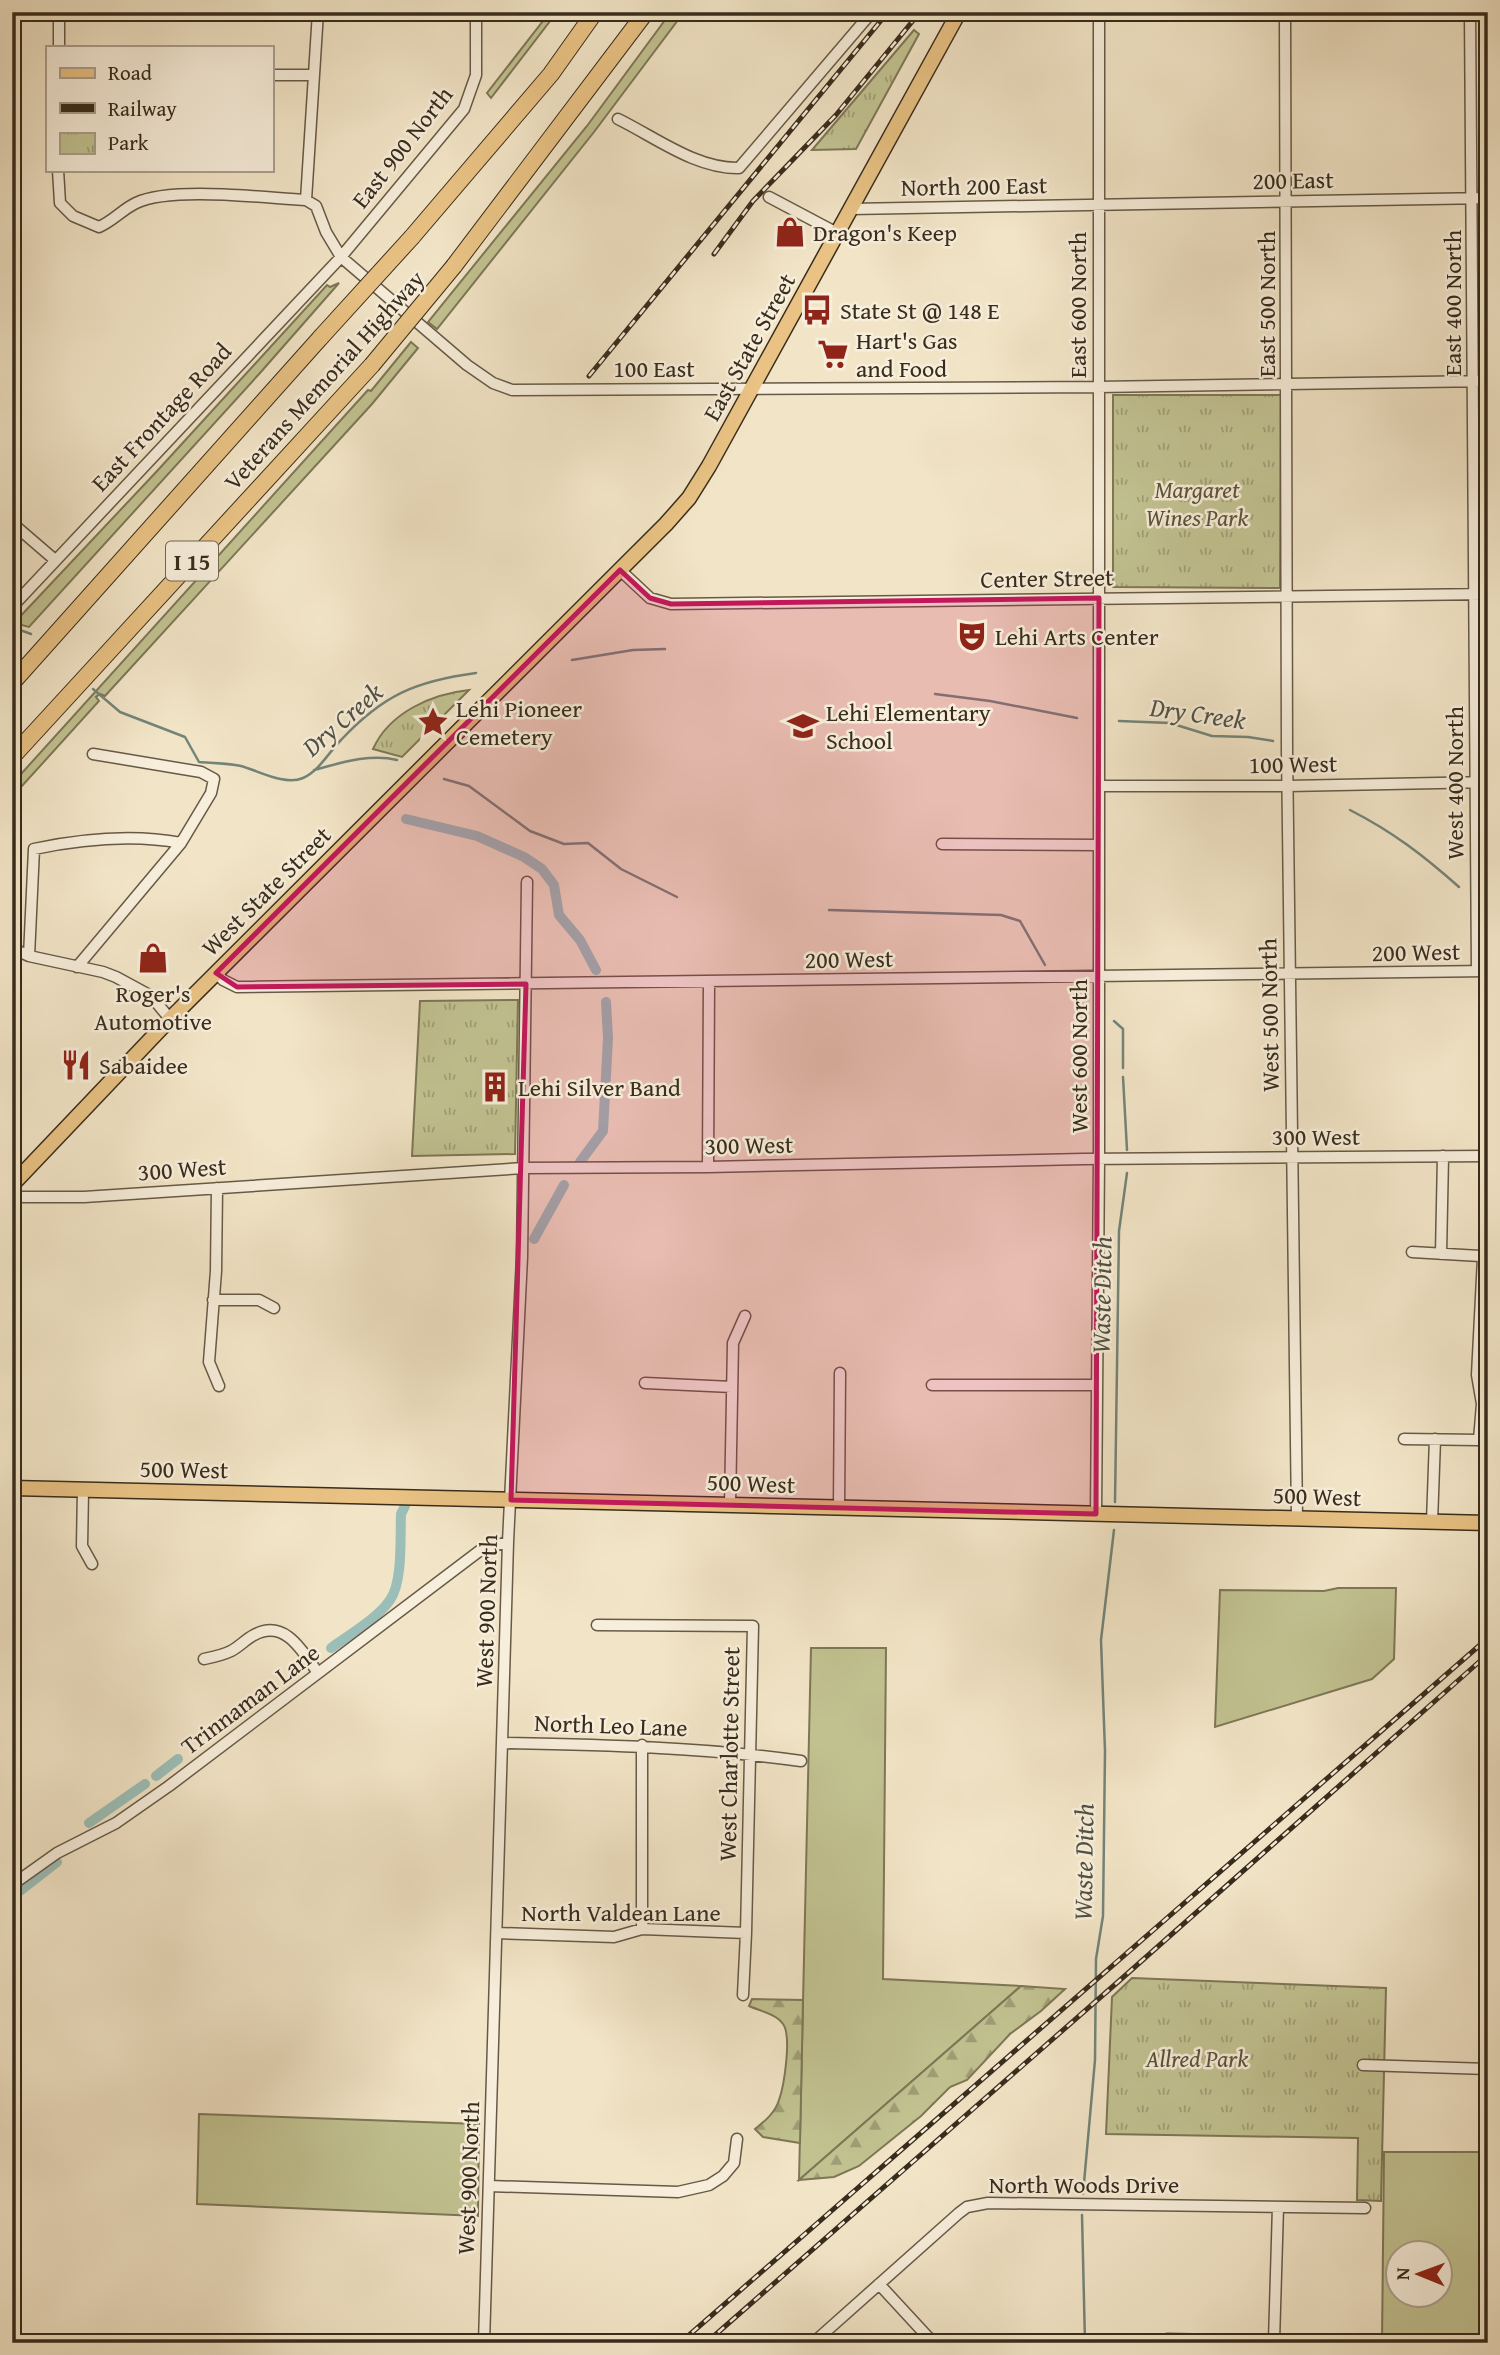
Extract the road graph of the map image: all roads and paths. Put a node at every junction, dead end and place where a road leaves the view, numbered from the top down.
1 (59, 12) edge
2 (318, 12) edge
3 (476, 12) edge
4 (595, 12) edge
5 (646, 12) edge
6 (872, 12) edge
7 (959, 12) edge
8 (1048, 12) edge
9 (1203, 12) edge
10 (1284, 12) edge
11 (1470, 12) edge
12 (1099, 13) edge
13 (58, 46) edge
14 (273, 75) edge
15 (314, 75) junction
16 (618, 119) dead end
17 (58, 172) edge
18 (769, 197) dead end
19 (1473, 198) junction
20 (1488, 198) edge
21 (306, 200) junction
22 (1286, 201) junction
23 (1098, 204) junction
24 (850, 209) junction
25 (837, 233) junction
26 (341, 257) junction
27 (1488, 381) edge
28 (1474, 382) junction
29 (1287, 385) junction
30 (1098, 387) junction
31 (752, 388) junction
32 (12, 523) edge
33 (55, 560) junction
34 (620, 570) junction
35 (1476, 594) junction
36 (1488, 594) edge
37 (1286, 596) junction
38 (1099, 598) junction
39 (12, 607) edge
40 (555, 634) joint
41 (12, 683) edge
42 (93, 754) dead end
43 (12, 757) edge
44 (1474, 782) junction
45 (1488, 782) edge
46 (1099, 786) junction
47 (1288, 786) junction
48 (181, 843) junction
49 (942, 844) dead end
50 (1098, 845) junction
51 (527, 882) dead end
52 (12, 948) edge
53 (29, 956) junction
54 (78, 967) junction
55 (1482, 971) edge
56 (216, 973) junction
57 (1290, 975) junction
58 (1099, 976) junction
59 (709, 982) junction
60 (526, 984) junction
61 (170, 1019) junction
62 (1443, 1156) junction
63 (1488, 1156) edge
64 (1292, 1157) junction
65 (1100, 1159) junction
66 (708, 1167) junction
67 (524, 1168) junction
68 (12, 1185) edge
69 (217, 1188) junction
70 (12, 1194) edge
71 (1412, 1252) dead end
72 (1441, 1254) junction
73 (213, 1300) junction
74 (274, 1308) dead end
75 (745, 1316) dead end
76 (840, 1373) dead end
77 (645, 1383) dead end
78 (932, 1385) dead end
79 (1097, 1385) junction
80 (219, 1386) dead end
81 (732, 1387) junction
82 (1404, 1439) dead end
83 (1435, 1439) junction
84 (12, 1488) edge
85 (83, 1490) junction
86 (511, 1500) junction
87 (730, 1505) junction
88 (839, 1508) junction
89 (1096, 1514) junction
90 (1297, 1518) junction
91 (1433, 1522) junction
92 (1488, 1523) edge
93 (508, 1542) junction
94 (92, 1564) dead end
95 (597, 1625) dead end
96 (204, 1659) dead end
97 (318, 1673) junction
98 (502, 1743) junction
99 (642, 1745) junction
100 (749, 1754) junction
101 (801, 1761) dead end
102 (12, 1885) edge
103 (642, 1929) junction
104 (496, 1933) junction
105 (746, 1933) junction
106 (743, 1995) dead end
107 (1363, 2065) dead end
108 (1488, 2069) edge
109 (737, 2139) dead end
110 (489, 2186) junction
111 (1278, 2207) junction
112 (1365, 2208) dead end
113 (880, 2284) junction
114 (1167, 2341) edge
115 (484, 2343) edge
116 (813, 2343) edge
117 (935, 2343) edge

1 - 13 street
2 - 15 street
3 - 26 street, East 900 North
4 - 41 highway, Veterans Memorial Highway / I 15, bridge
5 - 43 highway, Veterans Memorial Highway / I 15, bridge
6 - 16 street
7 - 24 main road, East State Street
8 - 12 street
9 - 12 street
10 - 22 street, East 500 North
11 - 19 street, East 400 North
12 - 23 street, East 600 North
14 - 15 street
15 - 21 street
17 - 21 street
18 - 25 street
19 - 20 street, 200 East
19 - 22 street, 200 East
19 - 28 street, East 400 North
21 - 26 street
22 - 23 street, 200 East
22 - 29 street, East 500 North
23 - 24 street, North 200 East
23 - 30 street, East 600 North
24 - 25 main road, East State Street
25 - 31 main road, East State Street
26 - 31 street, 100 East
26 - 33 street, East Frontage Road
27 - 28 street, 100 East
28 - 29 street, 100 East
28 - 35 street, East 400 North
29 - 30 street, 100 East
29 - 37 street, East 500 North
30 - 31 street, 100 East
30 - 38 street, East 600 North
31 - 34 main road, East State Street
32 - 33 street
33 - 39 street, East Frontage Road
34 - 38 street, Center Street
34 - 40 main road, East State Street
35 - 36 street, Center Street
35 - 37 street, Center Street
35 - 44 street, West 400 North
37 - 38 street, Center Street
37 - 47 street, West 500 North
38 - 46 street, West 600 North
40 - 56 main road, West State Street
42 - 48 street
44 - 45 street, 100 West
44 - 47 street, 100 West
44 - 55 street, West 400 North
46 - 47 street, 100 West
46 - 50 street, West 600 North
47 - 57 street, West 500 North
48 - 53 street
48 - 54 street
49 - 50 street
50 - 58 street, West 600 North
51 - 60 street, West 900 North
52 - 53 street
53 - 54 street
54 - 61 street
55 - 57 street, 200 West
56 - 60 street, 200 West
56 - 61 main road, West State Street
57 - 58 street, 200 West
57 - 64 street, West 500 North
58 - 59 street, 200 West
58 - 65 street, West 600 North
59 - 60 street, 200 West
59 - 66 street
60 - 67 street, West 900 North
61 - 68 main road, West State Street
62 - 63 street, 300 West
62 - 64 street, 300 West
62 - 72 street
64 - 65 street, 300 West
64 - 90 street, West 500 North
65 - 66 street, 300 West
65 - 79 street, West 600 North
66 - 67 street, 300 West
67 - 69 street, 300 West
67 - 86 street, West 900 North
69 - 70 street, 300 West
69 - 73 street
71 - 72 street
72 - 83 street
73 - 74 street
73 - 80 street
75 - 81 street
76 - 88 street
77 - 81 street
78 - 79 street
79 - 89 street, West 600 North
81 - 87 street
82 - 83 street
83 - 91 street
84 - 85 main road, 500 West
85 - 86 main road, 500 West
85 - 94 street
86 - 87 main road, 500 West
86 - 93 street, West 900 North
87 - 88 main road, 500 West
88 - 89 main road, 500 West
89 - 90 main road, 500 West
90 - 91 main road, 500 West
91 - 92 main road, 500 West
93 - 97 street, Trinnaman Lane
93 - 98 street, West 900 North
95 - 100 street, West Charlotte Street
96 - 97 street
97 - 102 street, Trinnaman Lane
98 - 99 street, North Leo Lane
98 - 104 street, West 900 North
99 - 100 street, North Leo Lane
99 - 103 street
100 - 101 street, North Leo Lane
100 - 105 street, West Charlotte Street
103 - 104 street, North Valdean Lane
103 - 105 street, North Valdean Lane
104 - 110 street, West 900 North
105 - 106 street, West Charlotte Street
107 - 108 street
109 - 110 street
110 - 115 street, West 900 North
111 - 112 street, North Woods Drive
111 - 113 street, North Woods Drive
111 - 114 street
113 - 116 street, North Woods Drive
113 - 117 street

